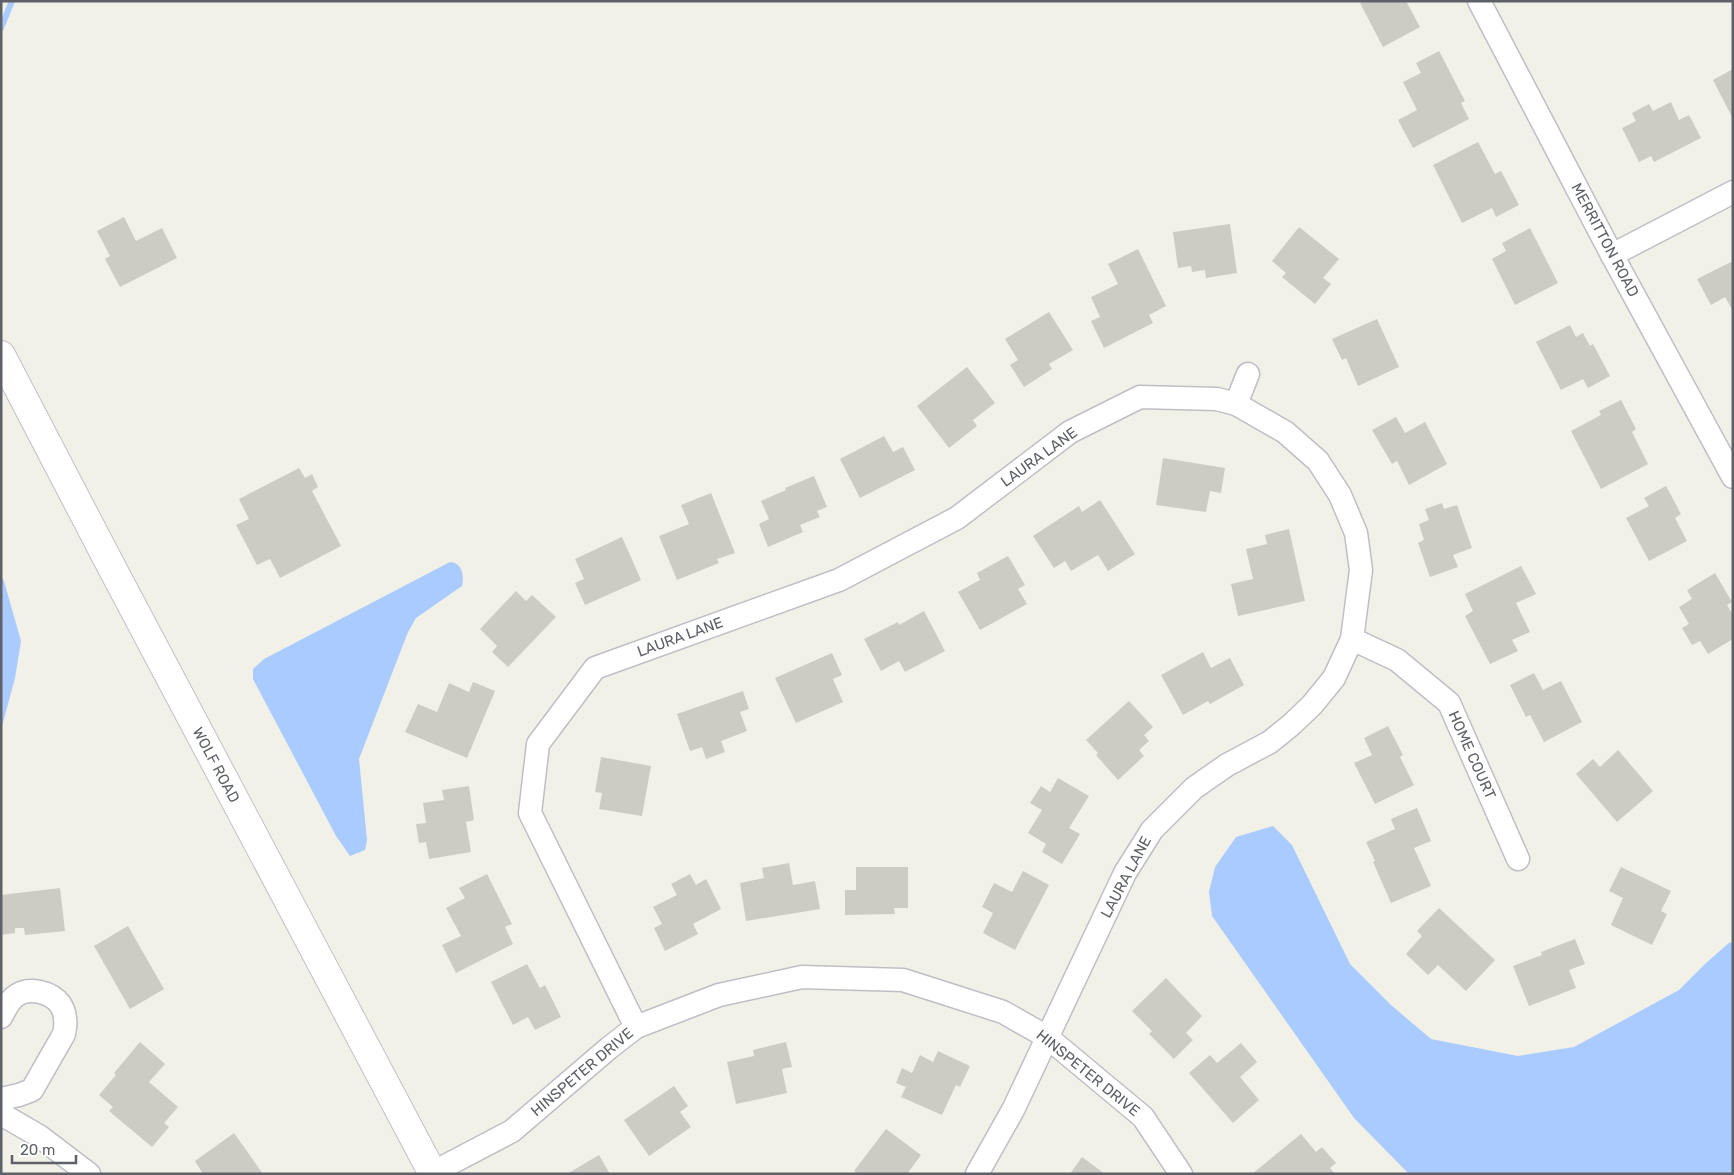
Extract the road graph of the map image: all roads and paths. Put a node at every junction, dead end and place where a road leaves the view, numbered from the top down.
1 (1479, 1) edge
2 (1733, 192) edge
3 (1612, 255) junction
4 (1, 355) edge
5 (1248, 374) dead end
6 (1236, 404) junction
7 (1733, 477) edge
8 (1352, 639) junction
9 (1518, 859) dead end
10 (1, 1017) edge
11 (636, 1027) junction
12 (1047, 1037) junction
13 (1, 1099) edge
14 (1, 1114) edge
15 (432, 1173) edge
16 (89, 1174) edge
17 (977, 1174) edge
18 (1181, 1174) edge

1 - 3 street, MERRITTON ROAD
2 - 3 street
3 - 7 street, MERRITTON ROAD
4 - 15 main road, WOLF ROAD
5 - 6 street
6 - 8 street, LAURA LANE
6 - 11 street, LAURA LANE
8 - 9 street, HOME COURT
8 - 12 street, LAURA LANE
10 - 13 street
11 - 12 street, HINSPETER DRIVE
11 - 15 street, HINSPETER DRIVE
12 - 17 street, LAURA LANE
12 - 18 street, HINSPETER DRIVE
14 - 16 street

